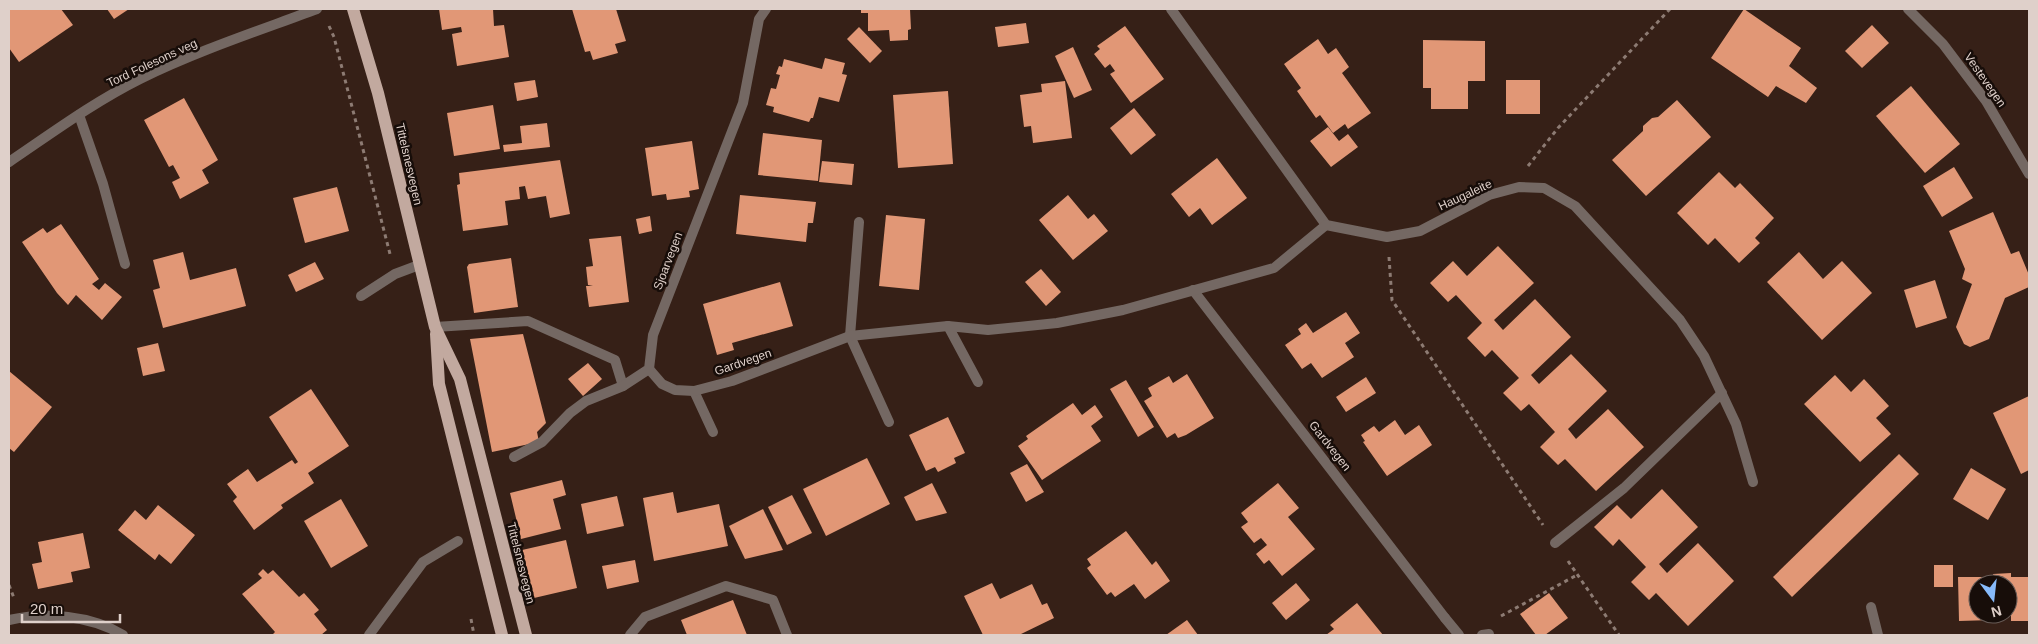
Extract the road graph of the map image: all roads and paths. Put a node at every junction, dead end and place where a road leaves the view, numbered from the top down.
1 (317, 9) edge
2 (353, 9) edge
3 (766, 9) edge
4 (1171, 9) edge
5 (1670, 9) edge
6 (1908, 9) edge
7 (327, 23) dead end
8 (79, 115) junction
9 (9, 162) edge
10 (2029, 174) edge
11 (1519, 187) junction
12 (859, 222) dead end
13 (1326, 225) junction
14 (1387, 237) junction
15 (125, 264) dead end
16 (419, 265) junction
17 (395, 274) junction
18 (1193, 290) junction
19 (360, 296) dead end
20 (948, 326) junction
21 (435, 327) junction
22 (850, 336) junction
23 (649, 369) junction
24 (978, 382) dead end
25 (623, 386) junction
26 (694, 391) junction
27 (1722, 393) junction
28 (889, 422) dead end
29 (713, 432) dead end
30 (514, 457) dead end
31 (1753, 482) dead end
32 (458, 541) dead end
33 (1555, 543) junction
34 (1577, 575) junction
35 (1871, 607) dead end
36 (471, 618) dead end
37 (9, 620) edge
38 (1494, 620) dead end
39 (123, 635) edge
40 (369, 635) edge
41 (474, 635) edge
42 (502, 635) edge
43 (526, 635) edge
44 (630, 635) edge
45 (787, 635) edge
46 (1458, 635) edge
47 (1619, 635) edge
48 (1878, 635) edge

1 - 8 street, Tord Folesons veg
2 - 16 main road, Tittelsnesvegen
3 - 23 street, Sjoarvegen
4 - 13 street
5 - 11 path
6 - 10 street, Vestevegen
7 - 17 path
8 - 9 street, Tord Folesons veg
8 - 15 street
11 - 14 street, Haugaleite
11 - 27 street, Haugaleite
12 - 22 street
13 - 14 street, Haugaleite
13 - 18 street, Gardvegen
14 - 33 path
16 - 17 street
16 - 21 main road, Tittelsnesvegen
17 - 19 street
18 - 20 street, Gardvegen
18 - 46 street, Gardvegen
20 - 22 street, Gardvegen
20 - 24 street
21 - 25 street
21 - 42 main road, Tittelsnesvegen
21 - 43 main road, Tittelsnesvegen
22 - 26 street, Gardvegen
22 - 28 street
23 - 25 street
23 - 26 street, Gardvegen
25 - 30 street
26 - 29 street
27 - 31 street, Haugaleite
27 - 33 street
32 - 40 street
33 - 34 path
34 - 38 path
34 - 47 path
35 - 48 street
36 - 41 path
37 - 39 street
44 - 45 street

